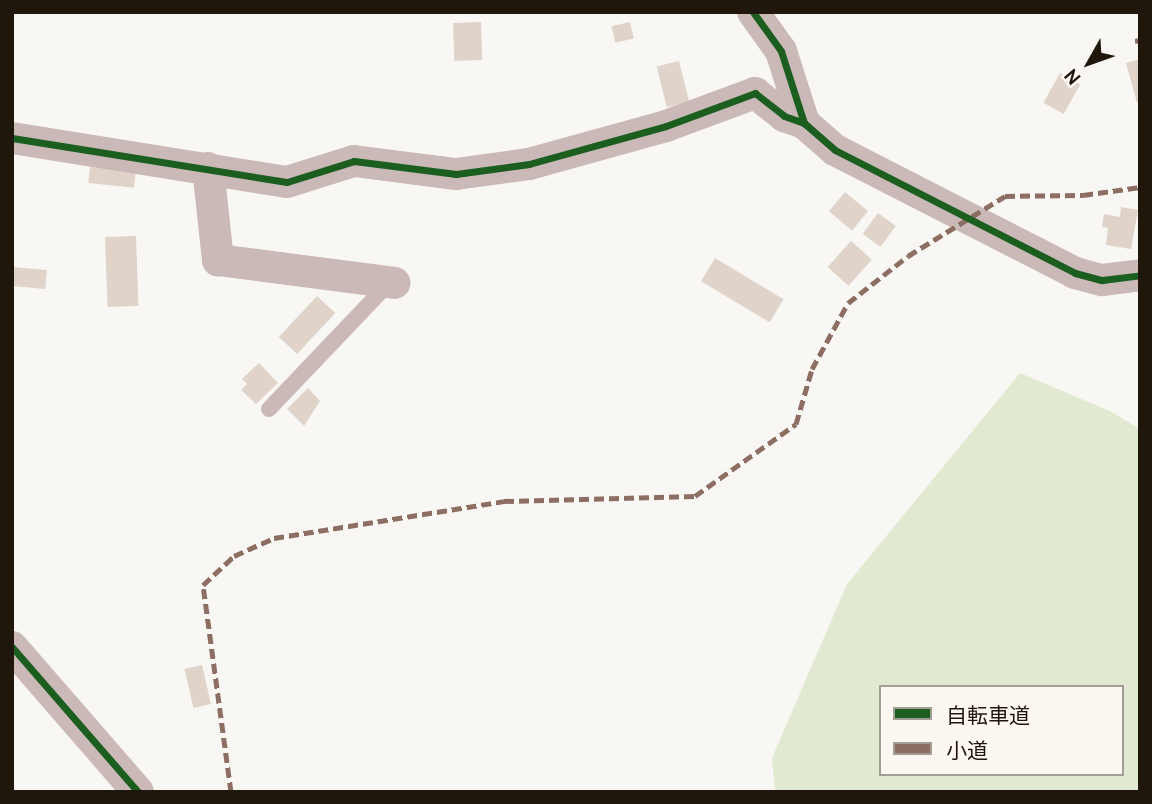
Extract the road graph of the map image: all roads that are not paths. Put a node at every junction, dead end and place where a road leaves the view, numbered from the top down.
1 (753, 12) edge
2 (804, 123) junction
3 (12, 138) edge
4 (208, 169) junction
5 (1140, 275) edge
6 (392, 283) joint
7 (269, 409) dead end
8 (12, 647) edge
9 (138, 792) edge

1 - 2 street
2 - 4 street
2 - 5 street
3 - 4 street
4 - 6 street
6 - 7 lane
8 - 9 street

